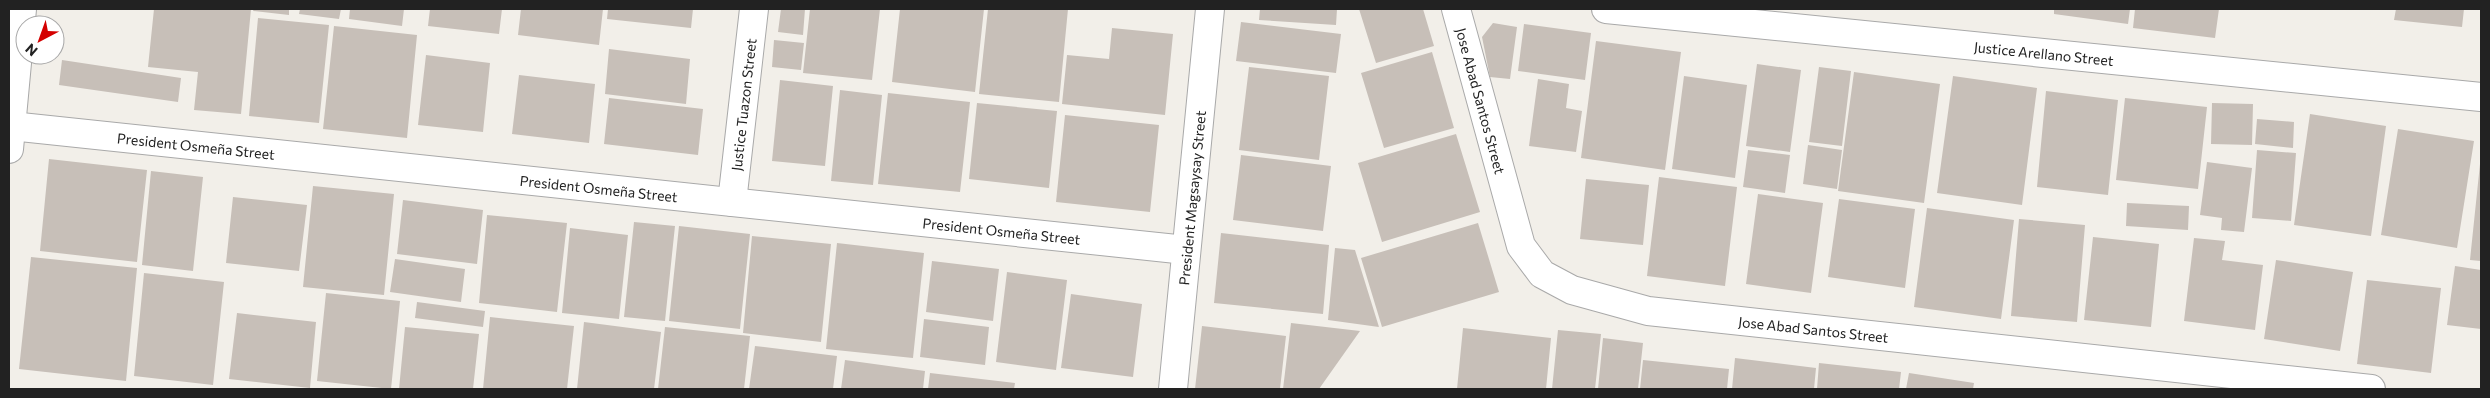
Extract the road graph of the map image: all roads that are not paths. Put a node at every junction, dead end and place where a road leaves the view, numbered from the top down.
1 (22, 9) edge
2 (754, 9) edge
3 (1210, 9) edge
4 (1456, 9) edge
5 (1606, 9) edge
6 (2481, 97) edge
7 (10, 137) edge
8 (732, 202) junction
9 (1186, 250) junction
10 (1173, 388) edge
11 (2371, 389) edge

1 - 7 street
2 - 8 street, Justice Tuazon Street
3 - 9 street, President Magsaysay Street
4 - 11 street, Jose Abad Santos Street
5 - 6 street, Justice Arellano Street
7 - 8 street, President Osmeña Street
8 - 9 street, President Osmeña Street
9 - 10 street, President Magsaysay Street

